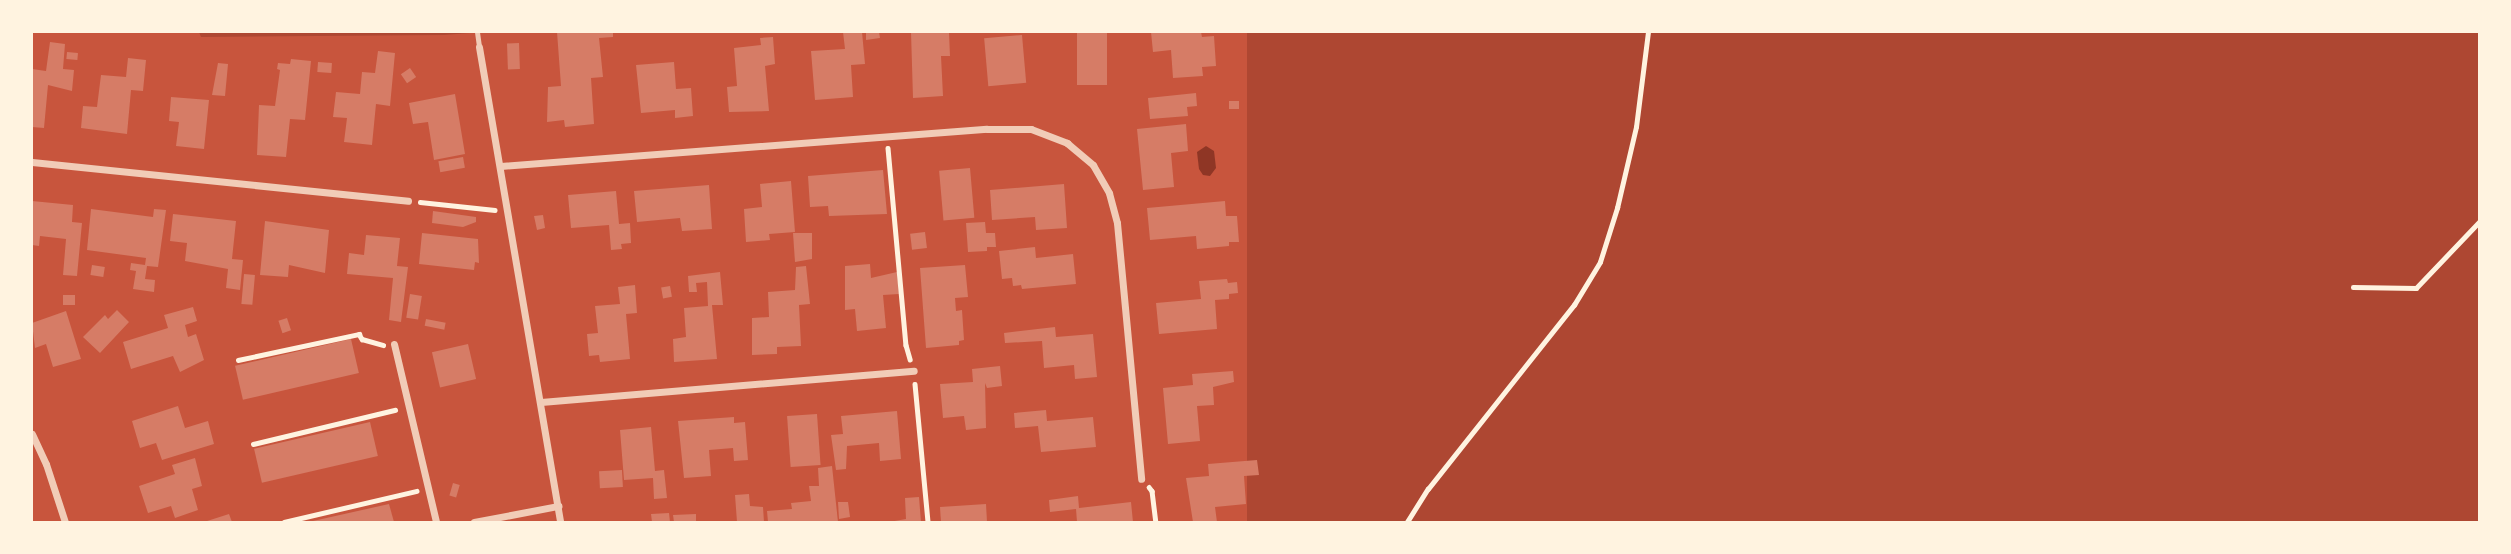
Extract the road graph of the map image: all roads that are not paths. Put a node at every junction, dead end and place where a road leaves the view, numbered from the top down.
1 (477, 32) edge
2 (479, 47) joint
3 (32, 162) edge
4 (501, 166) junction
5 (408, 201) road end
6 (394, 344) road end
7 (914, 372) road end
8 (541, 402) junction
9 (32, 434) edge
10 (1141, 479) road end
11 (558, 506) junction
12 (65, 523) edge
13 (436, 523) edge
14 (474, 523) edge
15 (561, 523) edge

1 - 2 lane
2 - 4 street
3 - 5 street
4 - 8 street
4 - 10 street
6 - 13 street
7 - 8 street
8 - 11 street
9 - 12 street
11 - 14 street
11 - 15 street

